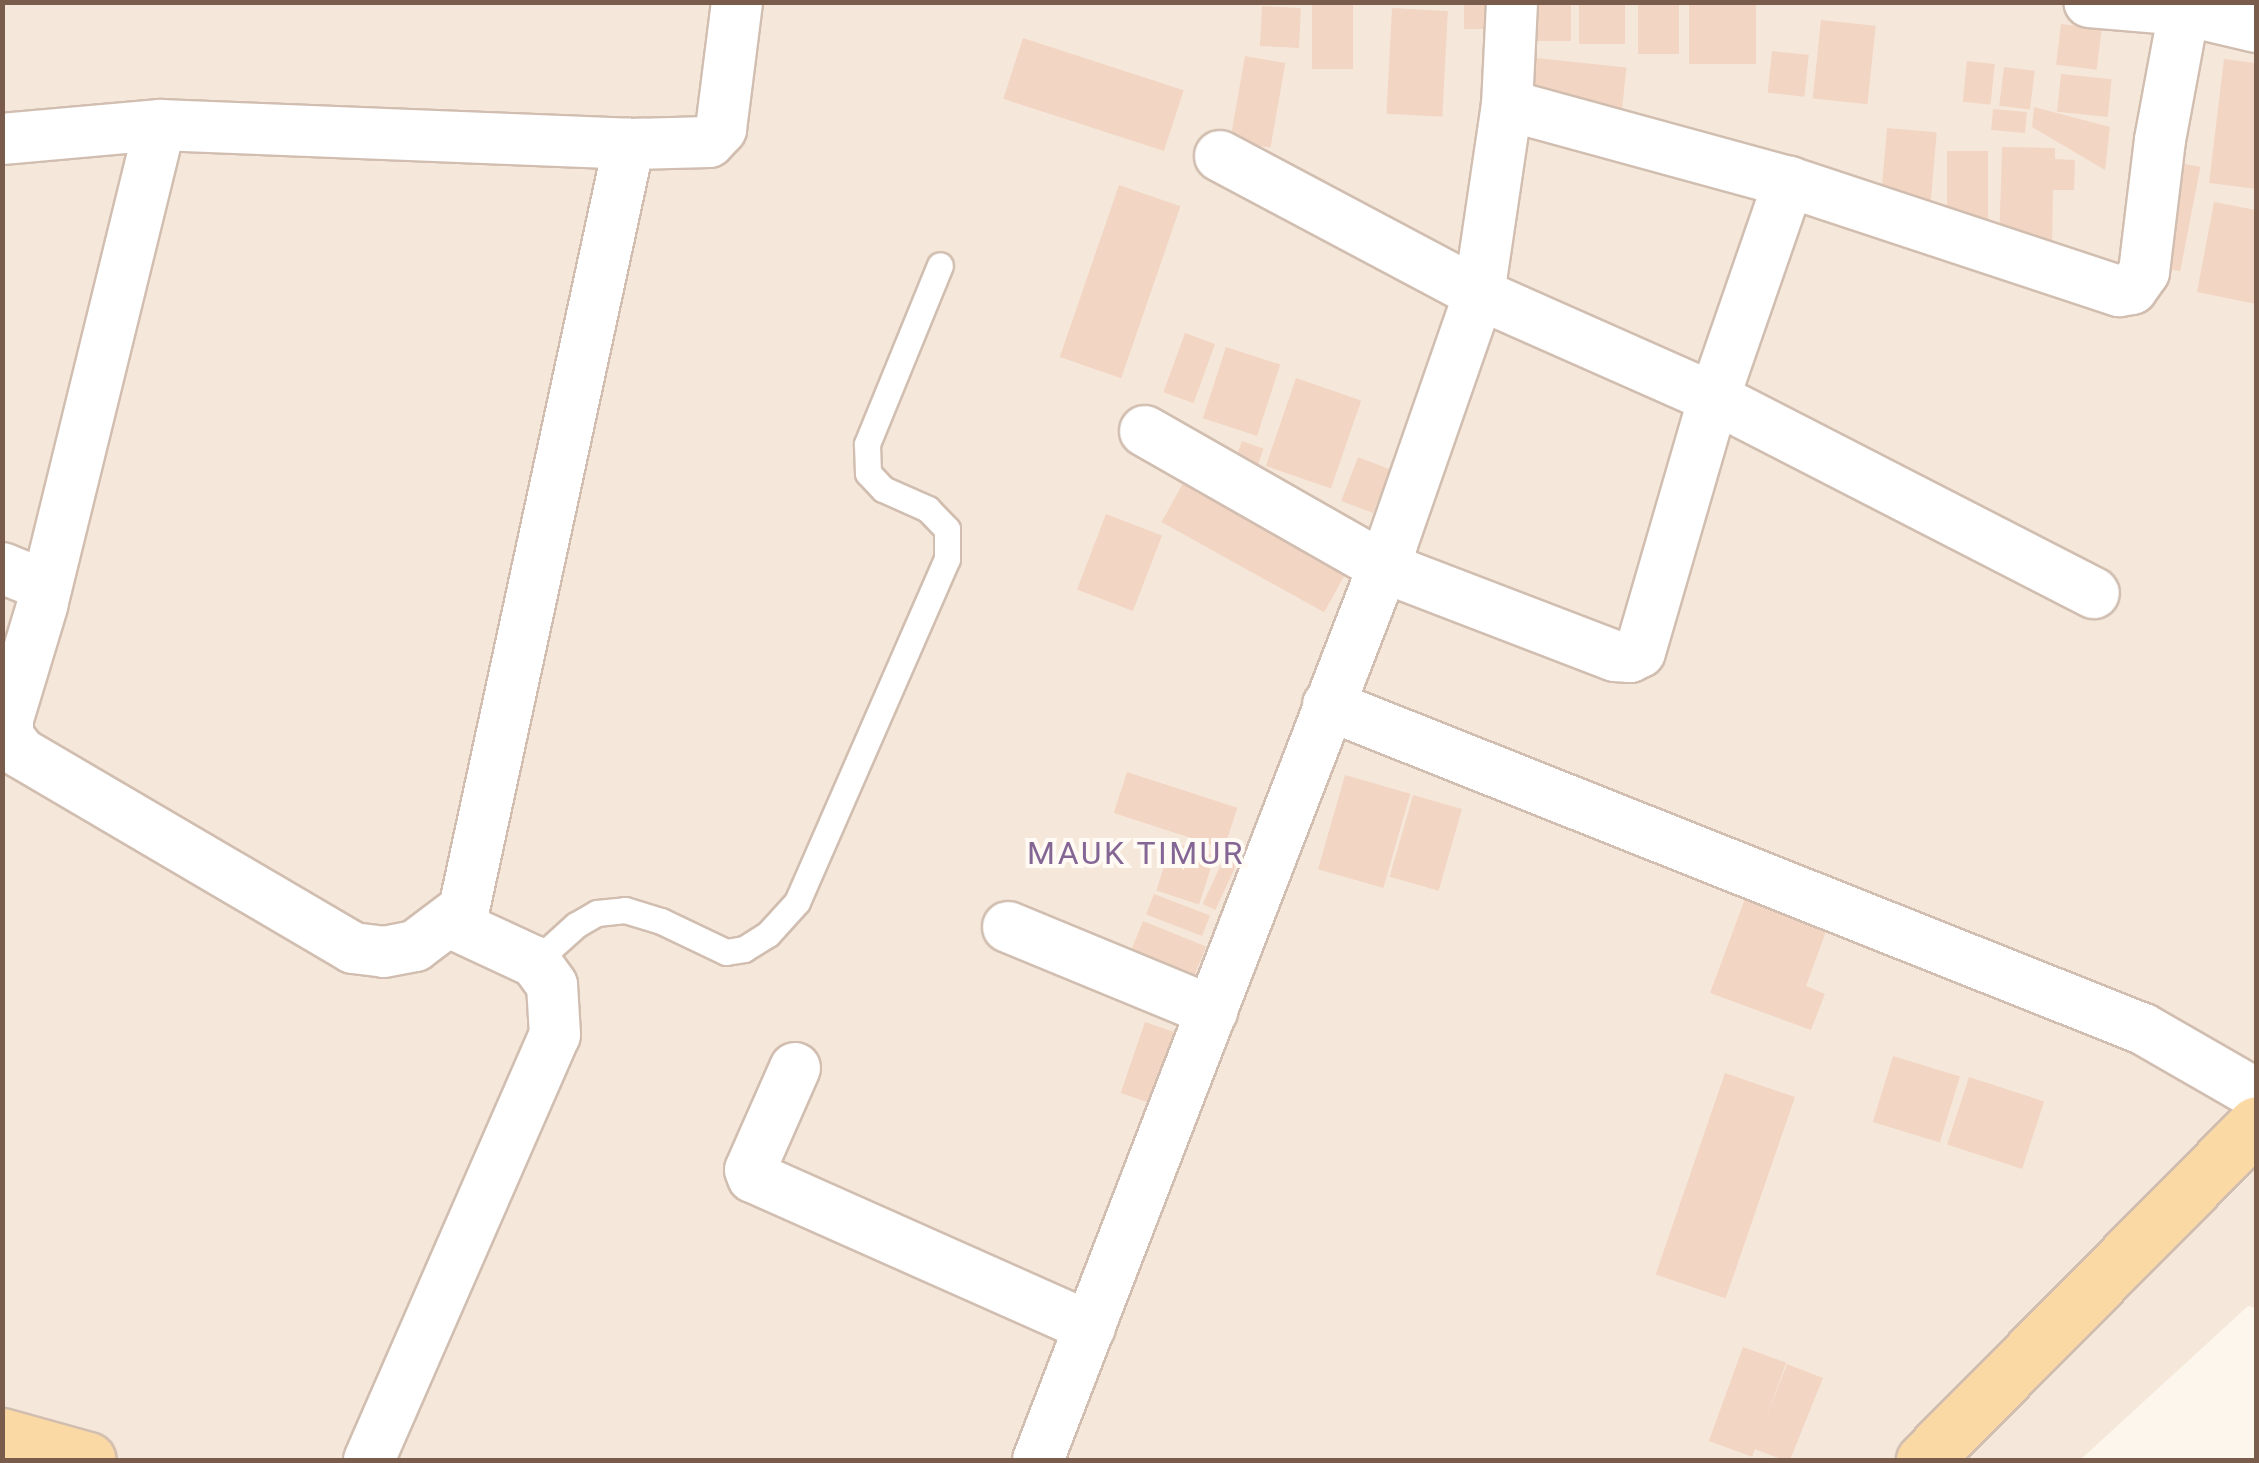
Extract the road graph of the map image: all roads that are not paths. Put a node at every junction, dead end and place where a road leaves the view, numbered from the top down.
1 (737, 2) edge
2 (1512, 2) edge
3 (2090, 2) edge
4 (2184, 6) edge
5 (2256, 27) edge
6 (1506, 105) junction
7 (160, 125) junction
8 (2, 139) edge
9 (629, 144) junction
10 (1220, 156) dead end
11 (1788, 182) junction
12 (940, 265) dead end
13 (1479, 294) junction
14 (1714, 398) junction
15 (1145, 431) dead end
16 (1383, 567) junction
17 (24, 577) edge
18 (2094, 593) dead end
19 (1328, 705) junction
20 (5, 735) edge
21 (451, 923) junction
22 (1008, 927) dead end
23 (536, 962) junction
24 (1212, 1012) junction
25 (795, 1068) dead end
26 (2256, 1094) edge
27 (2256, 1124) edge
28 (1090, 1327) junction
29 (2, 1436) edge
30 (88, 1460) edge
31 (369, 1460) edge
32 (1038, 1460) edge
33 (1924, 1460) edge

1 - 9 street
2 - 6 street
3 - 4 street
4 - 5 street
4 - 11 street
6 - 11 street
6 - 13 street
7 - 8 street
7 - 9 street
7 - 17 street
9 - 21 street
10 - 13 street
11 - 14 street
12 - 23 lane
13 - 14 street
13 - 16 street
14 - 16 street
14 - 18 street
15 - 16 street
16 - 19 street
17 - 20 street
19 - 24 street
19 - 26 street
20 - 21 street
21 - 23 street
22 - 24 street
23 - 31 street
24 - 28 street
25 - 28 street
27 - 33 main road
28 - 32 street
29 - 30 main road

